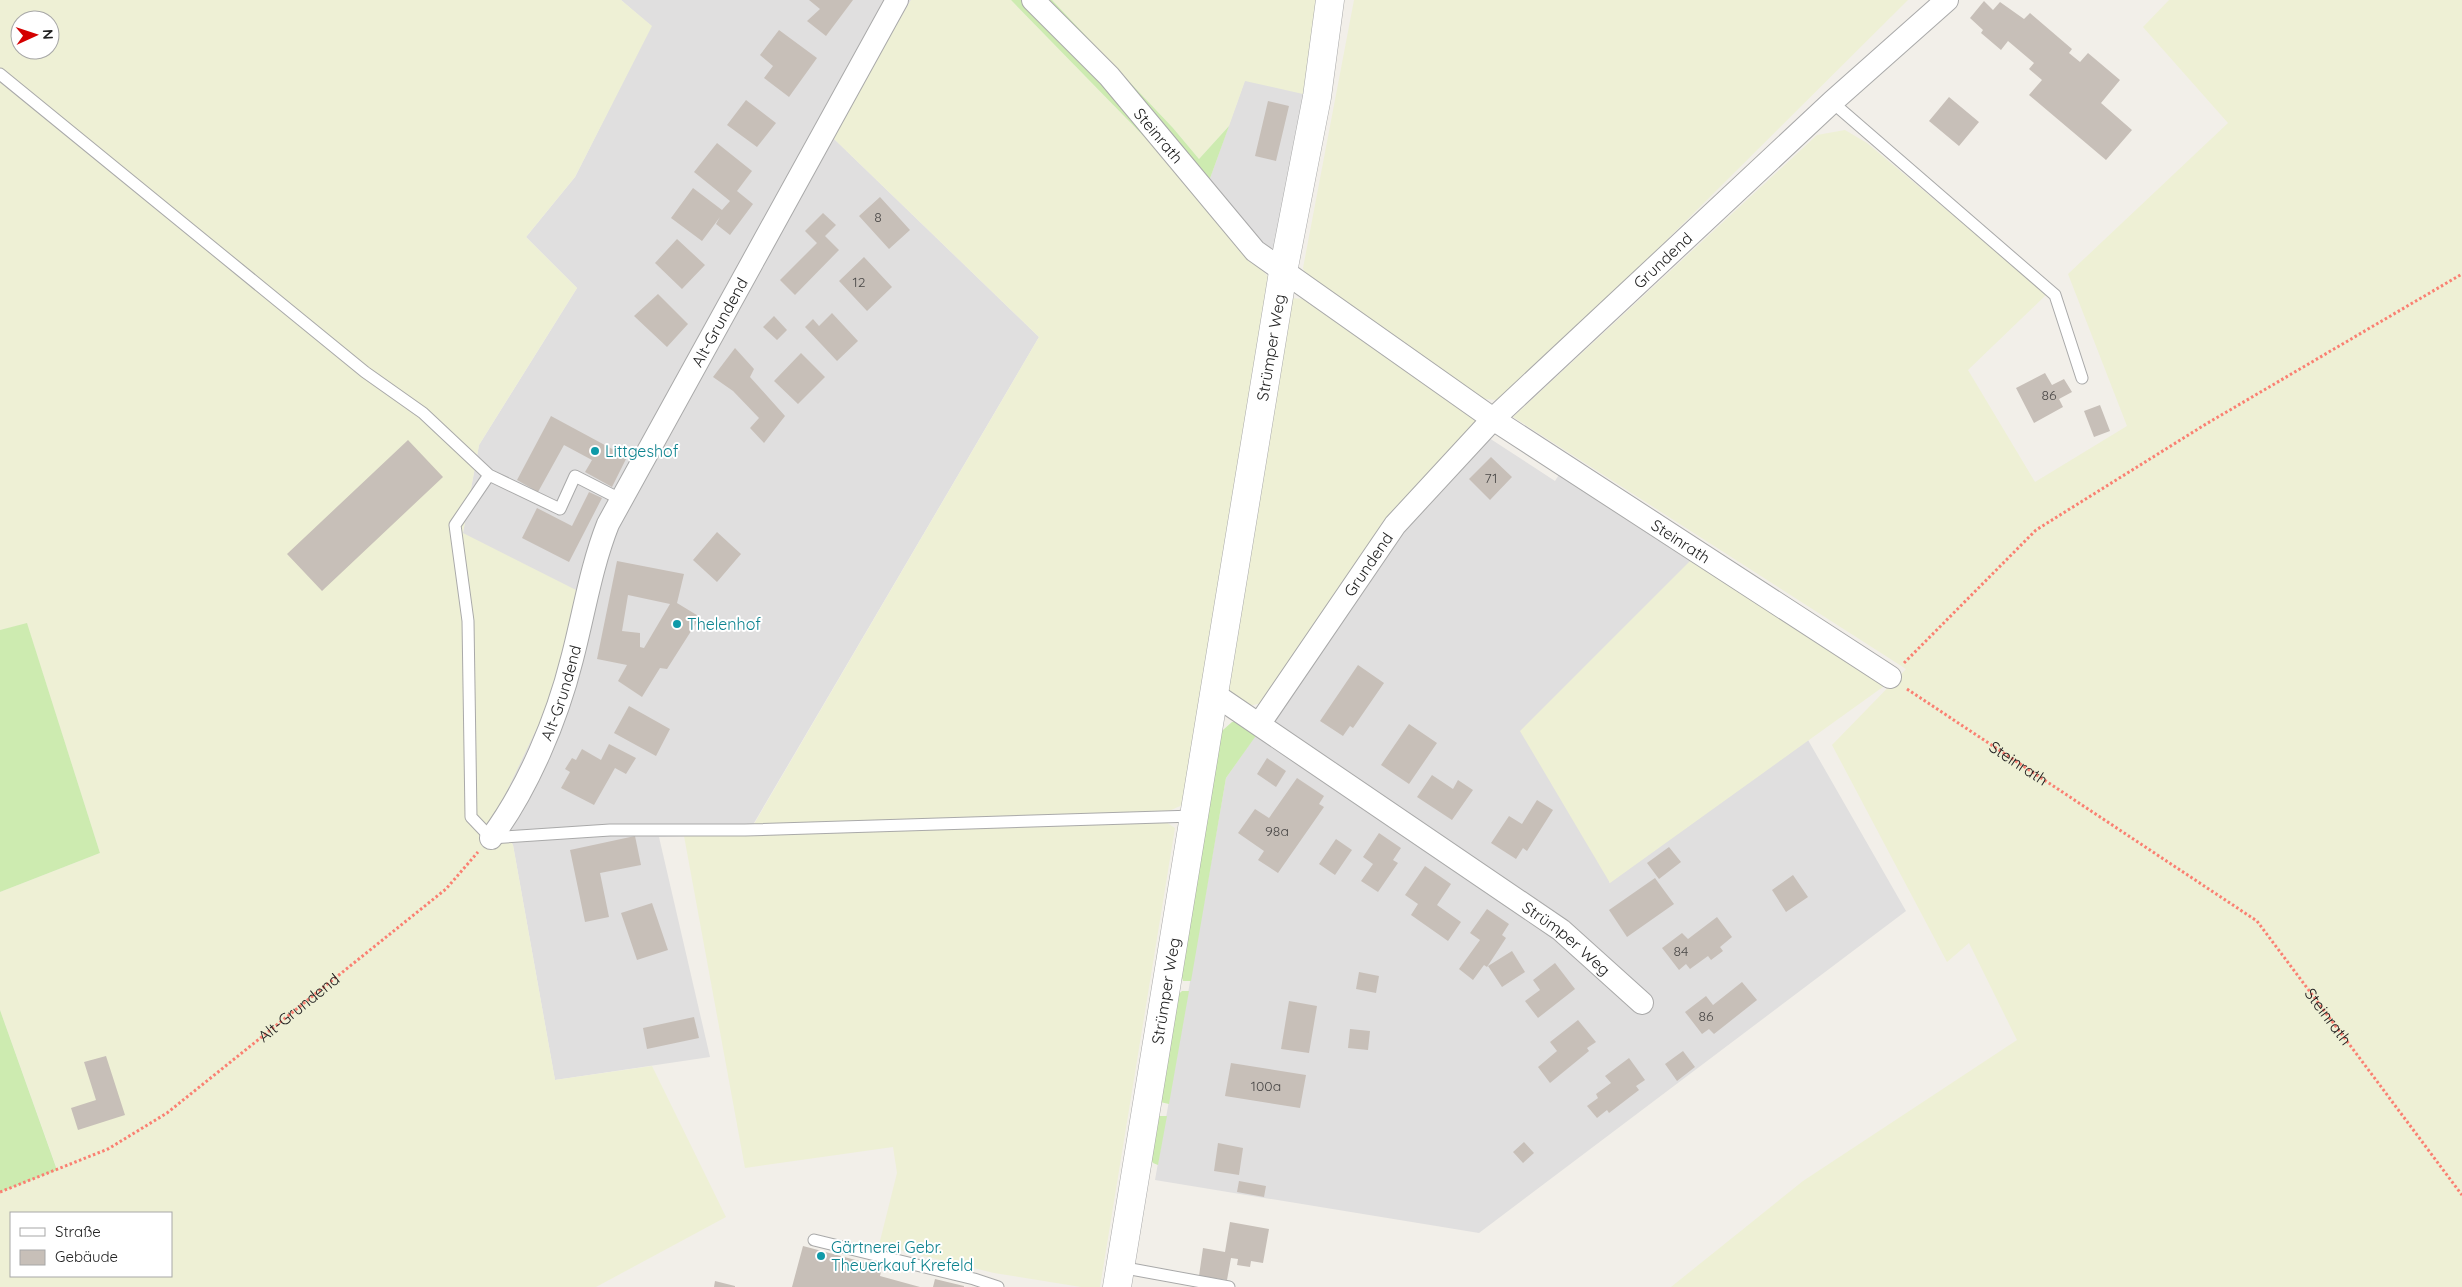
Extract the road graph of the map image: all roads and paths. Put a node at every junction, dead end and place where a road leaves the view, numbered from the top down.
1 (897, 0) edge
2 (1033, 0) edge
3 (1330, 0) edge
4 (1947, 0) edge
5 (0, 74) edge
6 (1832, 102) junction
7 (1283, 272) junction
8 (2462, 274) edge
9 (2082, 378) dead end
10 (1493, 419) junction
11 (488, 475) junction
12 (620, 499) junction
13 (1890, 677) junction
14 (1214, 694) junction
15 (1260, 723) junction
16 (1194, 816) junction
17 (491, 838) junction
18 (1642, 1003) dead end
19 (0, 1192) edge
20 (2462, 1195) edge
21 (814, 1240) dead end
22 (1119, 1277) edge
23 (998, 1287) edge
24 (1229, 1287) edge

1 - 12 street, Alt-Grundend
2 - 7 street, Steinrath
3 - 7 street, Strümper Weg
4 - 6 street, Grundend
5 - 11 lane
6 - 9 lane
6 - 10 street, Grundend
7 - 10 street
7 - 14 street, Strümper Weg
8 - 13 path
10 - 13 street, Steinrath
10 - 15 street, Grundend
11 - 12 lane
11 - 17 lane
12 - 17 street, Alt-Grundend
13 - 20 path, Steinrath
14 - 15 street, Strümper Weg
14 - 16 street, Strümper Weg
15 - 18 street, Strümper Weg
16 - 17 lane
16 - 22 street, Strümper Weg
17 - 19 path, Alt-Grundend
21 - 23 lane
22 - 24 lane

